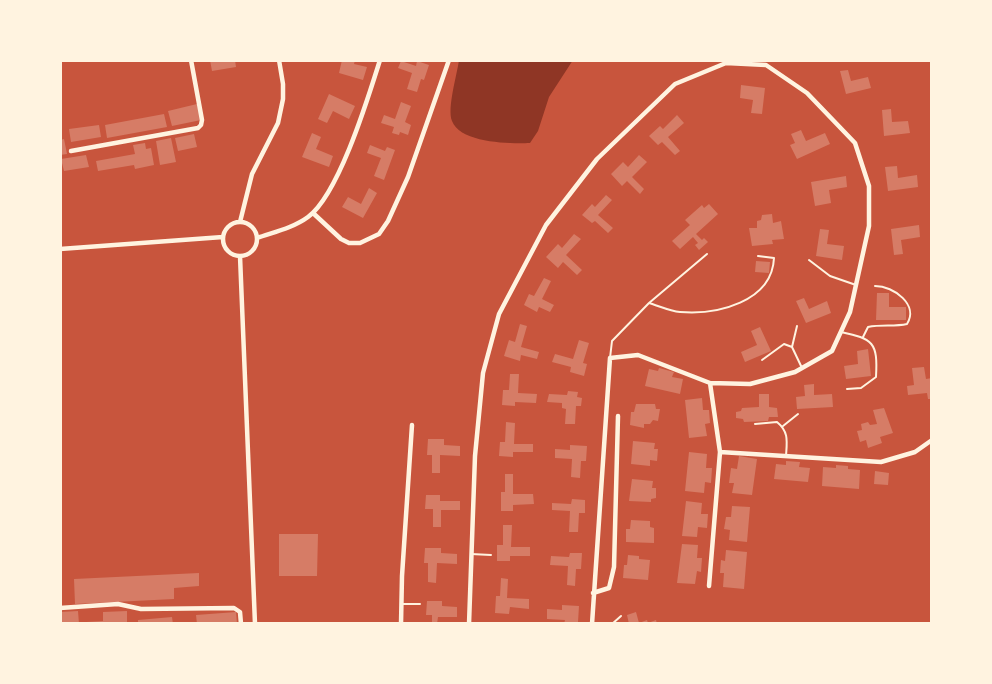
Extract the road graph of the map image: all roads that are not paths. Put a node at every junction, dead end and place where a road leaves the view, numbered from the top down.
1 (191, 60) edge
2 (279, 60) edge
3 (380, 60) edge
4 (448, 60) edge
5 (70, 152) dead end
6 (312, 213) junction
7 (240, 222) junction
8 (224, 237) junction
9 (257, 238) junction
10 (60, 249) edge
11 (707, 254) dead end
12 (240, 256) junction
13 (758, 256) dead end
14 (809, 260) dead end
15 (856, 285) junction
16 (875, 286) dead end
17 (649, 303) junction
18 (797, 326) dead end
19 (841, 332) junction
20 (863, 337) junction
21 (792, 347) junction
22 (610, 358) junction
23 (762, 360) dead end
24 (802, 368) junction
25 (710, 383) junction
26 (847, 389) dead end
27 (798, 414) dead end
28 (618, 416) dead end
29 (754, 424) dead end
30 (412, 425) dead end
31 (783, 426) junction
32 (932, 440) edge
33 (720, 452) junction
34 (786, 456) junction
35 (471, 554) junction
36 (491, 555) dead end
37 (709, 586) dead end
38 (593, 593) junction
39 (401, 604) junction
40 (420, 604) dead end
41 (60, 608) edge
42 (621, 616) dead end
43 (241, 624) edge
44 (255, 624) edge
45 (401, 624) edge
46 (469, 624) edge
47 (592, 624) edge
48 (612, 624) edge

1 - 5 street
2 - 7 street
3 - 6 street
4 - 6 street
6 - 9 street
7 - 8 street
7 - 9 street
8 - 10 street
8 - 12 street
9 - 12 street
11 - 17 lane
12 - 44 street
13 - 17 lane
14 - 15 lane
15 - 19 street
15 - 35 street
16 - 20 lane
17 - 22 lane
18 - 21 lane
19 - 20 lane
19 - 24 street
20 - 26 lane
21 - 23 lane
21 - 24 lane
22 - 25 street
22 - 38 street
24 - 25 street
25 - 33 street
27 - 31 lane
28 - 38 street
29 - 31 lane
30 - 39 street
31 - 34 lane
32 - 34 street
33 - 34 street
33 - 37 street
35 - 36 lane
35 - 46 street
38 - 47 street
39 - 40 lane
39 - 45 street
41 - 43 street
42 - 48 lane

